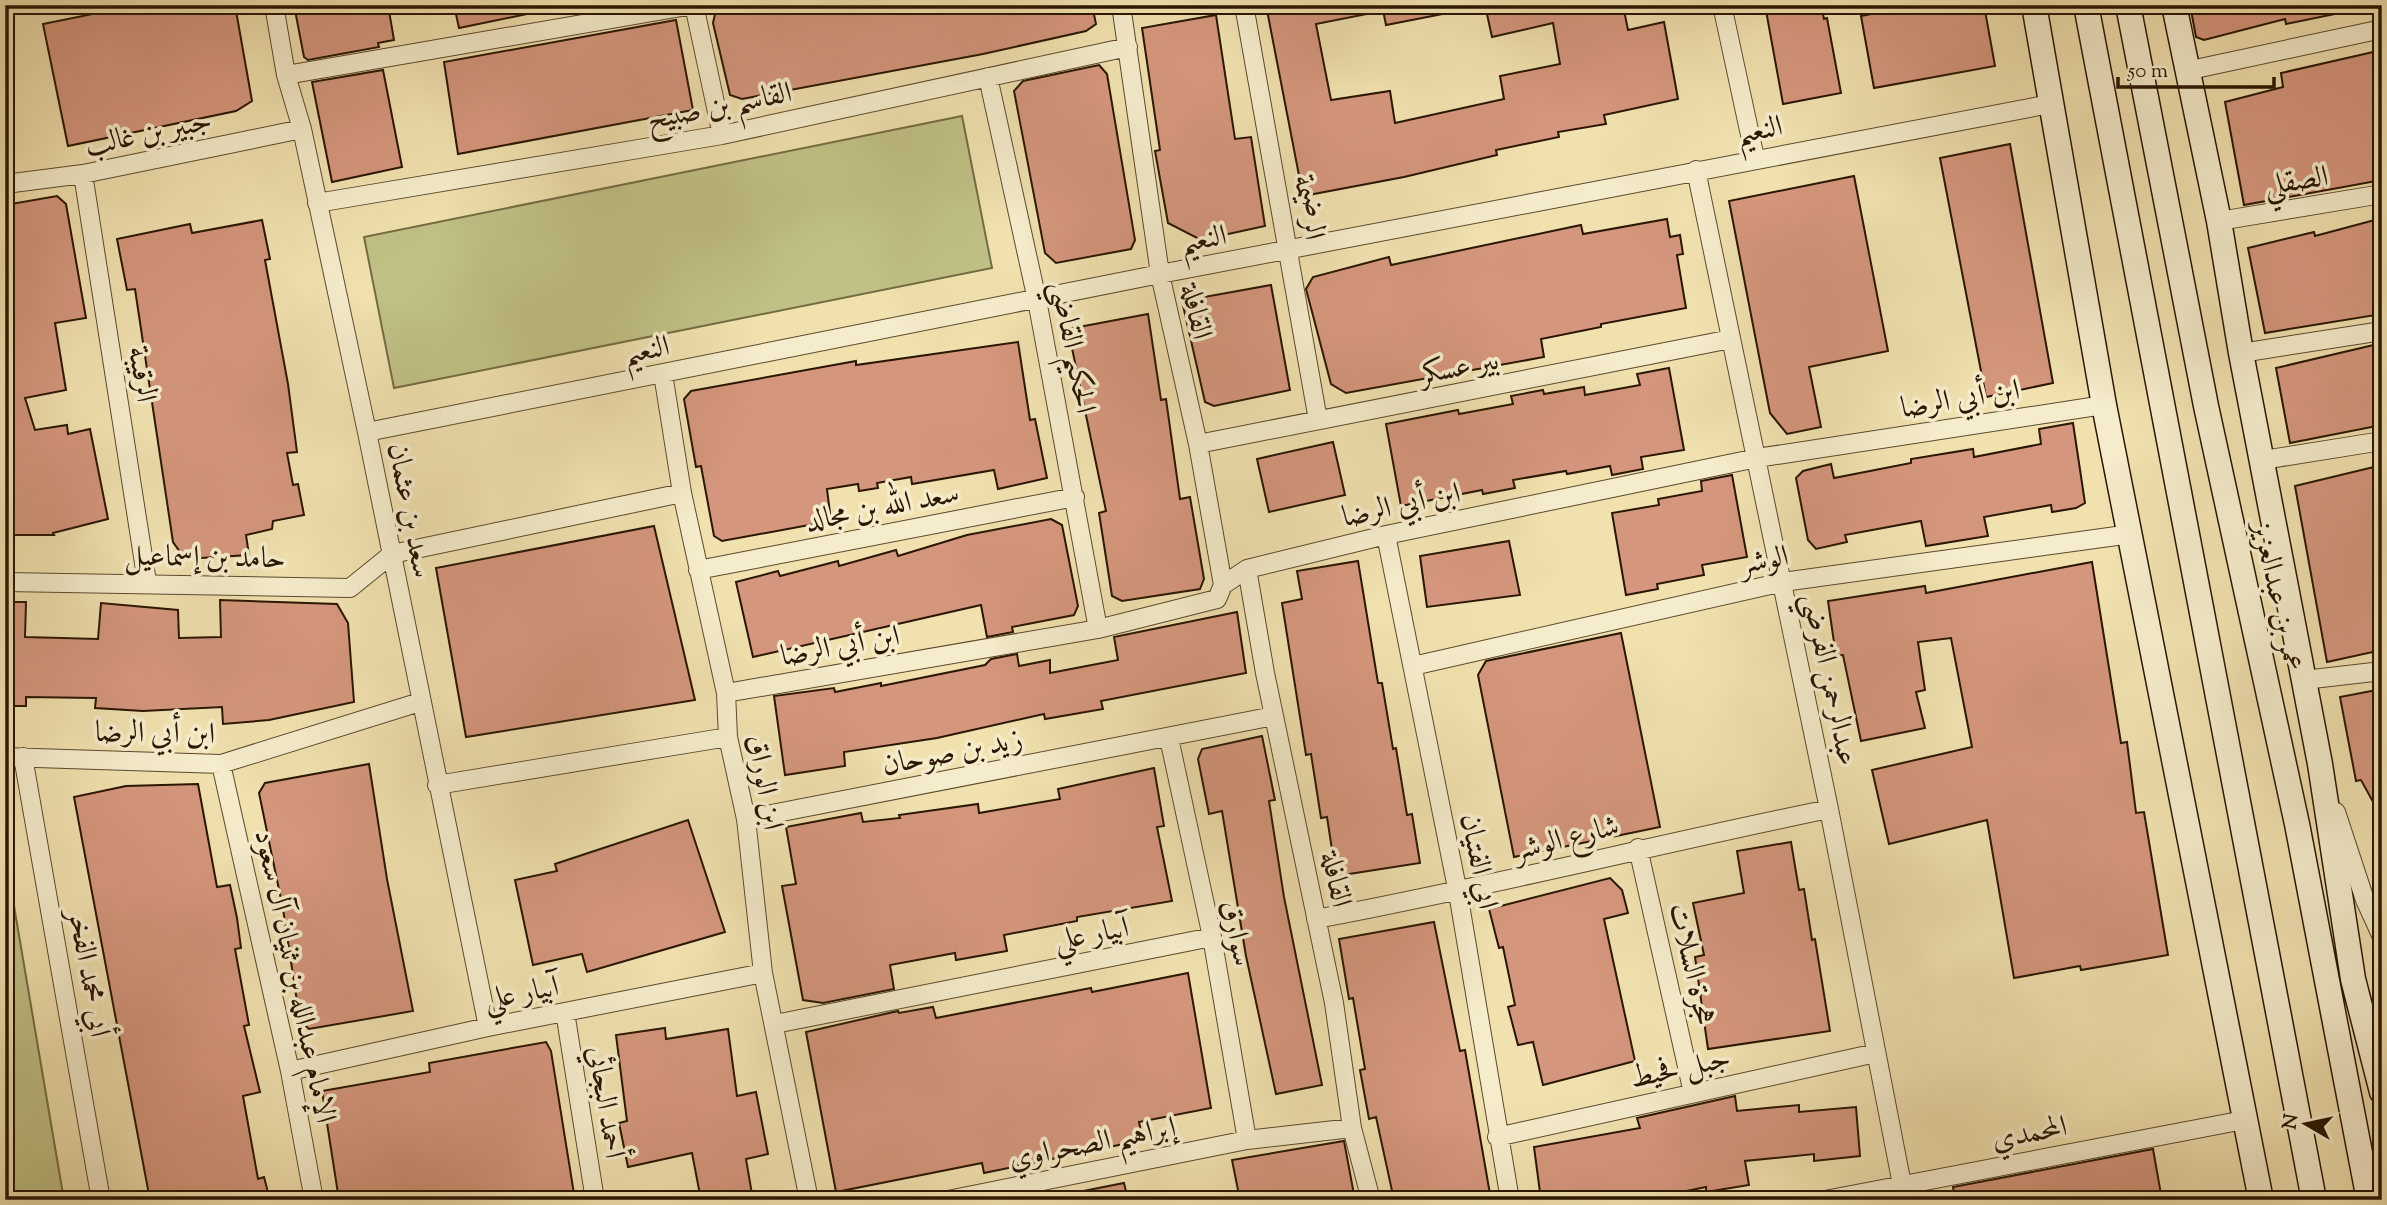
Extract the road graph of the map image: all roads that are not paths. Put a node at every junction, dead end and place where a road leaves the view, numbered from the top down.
1 (274, 5) edge
2 (693, 5) edge
3 (1121, 5) edge
4 (1244, 5) edge
5 (1722, 5) edge
6 (2034, 5) edge
7 (2086, 5) edge
8 (2128, 5) edge
9 (2174, 5) edge
10 (2382, 29) edge
11 (1128, 47) junction
12 (2186, 71) junction
13 (286, 75) junction
14 (988, 77) junction
15 (2050, 104) junction
16 (302, 129) junction
17 (722, 135) junction
18 (1755, 158) junction
19 (1696, 170) junction
20 (83, 174) junction
21 (5, 184) edge
22 (2382, 194) edge
23 (317, 204) junction
24 (2219, 221) junction
25 (1290, 250) junction
26 (1160, 274) junction
27 (1037, 300) junction
28 (2382, 331) edge
29 (1731, 339) junction
30 (2241, 354) junction
31 (663, 374) junction
32 (2104, 405) junction
33 (1318, 420) junction
34 (367, 432) junction
35 (2382, 441) edge
36 (1198, 444) junction
37 (1757, 458) junction
38 (2263, 460) junction
39 (682, 493) junction
40 (1075, 498) junction
41 (2131, 534) junction
42 (1386, 535) junction
43 (392, 554) junction
44 (1247, 569) junction
45 (698, 570) junction
46 (5, 582) edge
47 (147, 582) junction
48 (1783, 582) junction
49 (1223, 585) junction
50 (1098, 629) junction
51 (1413, 666) junction
52 (2382, 671) edge
53 (2304, 680) junction
54 (726, 693) junction
55 (420, 702) junction
56 (1274, 716) junction
57 (728, 737) junction
58 (1168, 738) junction
59 (14, 757) edge
60 (221, 764) junction
61 (2320, 764) junction
62 (437, 785) junction
63 (1829, 809) junction
64 (746, 819) junction
65 (1638, 848) junction
66 (1458, 893) junction
67 (1316, 919) junction
68 (1212, 937) junction
69 (2382, 937) edge
70 (763, 973) junction
71 (565, 1012) junction
72 (775, 1024) junction
73 (488, 1027) junction
74 (1876, 1054) junction
75 (290, 1071) junction
76 (2382, 1092) edge
77 (1693, 1093) junction
78 (2244, 1120) junction
79 (1352, 1128) junction
80 (1497, 1137) junction
81 (1247, 1140) junction
82 (1903, 1192) edge
83 (101, 1200) edge
84 (314, 1200) edge
85 (595, 1200) edge
86 (809, 1200) edge
87 (948, 1200) edge
88 (1371, 1200) edge
89 (1510, 1200) edge
90 (1825, 1200) edge
91 (2261, 1200) edge
92 (2314, 1200) edge
93 (2369, 1200) edge

1 - 13 street, سعد بن عثمان
2 - 13 street
2 - 17 street
3 - 11 street, القافلة
4 - 25 street, الرضيمة
5 - 18 street
6 - 15 main road
7 - 92 main road
8 - 93 main road, عمر بن عبدالعزيز
9 - 12 main road, عمر بن عبدالعزيز
10 - 12 street
11 - 14 street, القاسم بن صبيح
11 - 26 street, القافلة
12 - 24 main road, عمر بن عبدالعزيز
13 - 16 street, سعد بن عثمان
14 - 17 street, القاسم بن صبيح
14 - 27 street, الحكيم القاضي
15 - 18 street, النعيم
15 - 32 main road
16 - 20 street, جبير بن غالب
16 - 23 street, سعد بن عثمان
17 - 23 street, القاسم بن صبيح
18 - 19 street, النعيم
19 - 25 street, النعيم
19 - 29 street, عبدالرحمن الفرضي
20 - 21 street, جبير بن غالب
20 - 47 street, الرقيبة
22 - 24 street, الصقلي
23 - 34 street, سعد بن عثمان
24 - 30 main road, عمر بن عبدالعزيز
25 - 26 street, النعيم
25 - 33 street, الرضيمة
26 - 27 street, النعيم
26 - 36 street, القافلة
27 - 31 street, النعيم
27 - 40 street, الحكيم القاضي
28 - 30 street
29 - 33 street, بير عسكر
29 - 37 street, عبدالرحمن الفرضي
30 - 38 main road, عمر بن عبدالعزيز
31 - 34 street, النعيم
31 - 39 street, ابن الوراق
32 - 37 street, ابن أبي الرضا
32 - 41 main road
33 - 36 street, بير عسكر
34 - 43 street, سعد بن عثمان
35 - 38 street
36 - 49 street, القافلة
37 - 42 street, ابن أبي الرضا
37 - 48 street, عبدالرحمن الفرضي
38 - 53 main road, عمر بن عبدالعزيز
39 - 43 street
39 - 45 street, ابن الوراق
40 - 45 street, سعد الله بن مجالد
40 - 50 street, الحكيم القاضي
41 - 48 street, الوشر
41 - 78 main road
42 - 44 street, ابن أبي الرضا
42 - 51 street, ابي الفتيان
43 - 47 street, حامد بن إسماعيل
43 - 55 street, سعد بن عثمان
44 - 49 street, ابن أبي الرضا
44 - 56 street, القافلة
45 - 54 street, ابن الوراق
46 - 47 street, حامد بن إسماعيل
48 - 51 street, الوشر
48 - 63 street, عبدالرحمن الفرضي
49 - 50 street, ابن أبي الرضا
50 - 54 street, ابن أبي الرضا
51 - 66 street, ابي الفتيان
52 - 53 street
53 - 61 main road, عمر بن عبدالعزيز
54 - 57 street, ابن الوراق
55 - 60 street, ابن أبي الرضا
55 - 62 street, سعد بن عثمان
56 - 58 street, زيد بن صوحان
56 - 67 street, القافلة
57 - 62 street
57 - 64 street, ابن الوراق
58 - 64 street, زيد بن صوحان
58 - 68 street, سوارق
59 - 60 street, ابن أبي الرضا
59 - 83 street, أبي محمد الفخر
60 - 75 street, الإمام عبدالله بن ثنيان آل سعود
61 - 69 street
61 - 76 main road, عمر بن عبدالعزيز
62 - 73 street, سعد بن عثمان
63 - 65 street, شارع الوشر
63 - 74 street, عبدالرحمن الفرضي
64 - 70 street, ابن الوراق
65 - 66 street, شارع الوشر
65 - 77 street, هجرة السلات
66 - 67 street, شارع الوشر
66 - 80 street, ابي الفتيان
67 - 79 street, القافلة
68 - 72 street, آبيار علي
68 - 81 street, سوارق
70 - 71 street, آبيار علي
70 - 72 street, ابن الوراق
71 - 73 street, آبيار علي
71 - 85 street, أحمد البجائي
72 - 86 street, ابن الوراق
73 - 75 street, آبيار علي
74 - 77 street, جبل فحيط
74 - 82 street, عبدالرحمن الفرضي
75 - 84 street, الإمام عبدالله بن ثنيان آل سعود
77 - 80 street, جبل فحيط
78 - 82 street, المحمدي
78 - 91 main road
79 - 81 street, إبراهيم الصحراوي
79 - 88 street, القافلة
80 - 89 street, ابي الفتيان
81 - 87 street, إبراهيم الصحراوي
82 - 90 street, المحمدي

